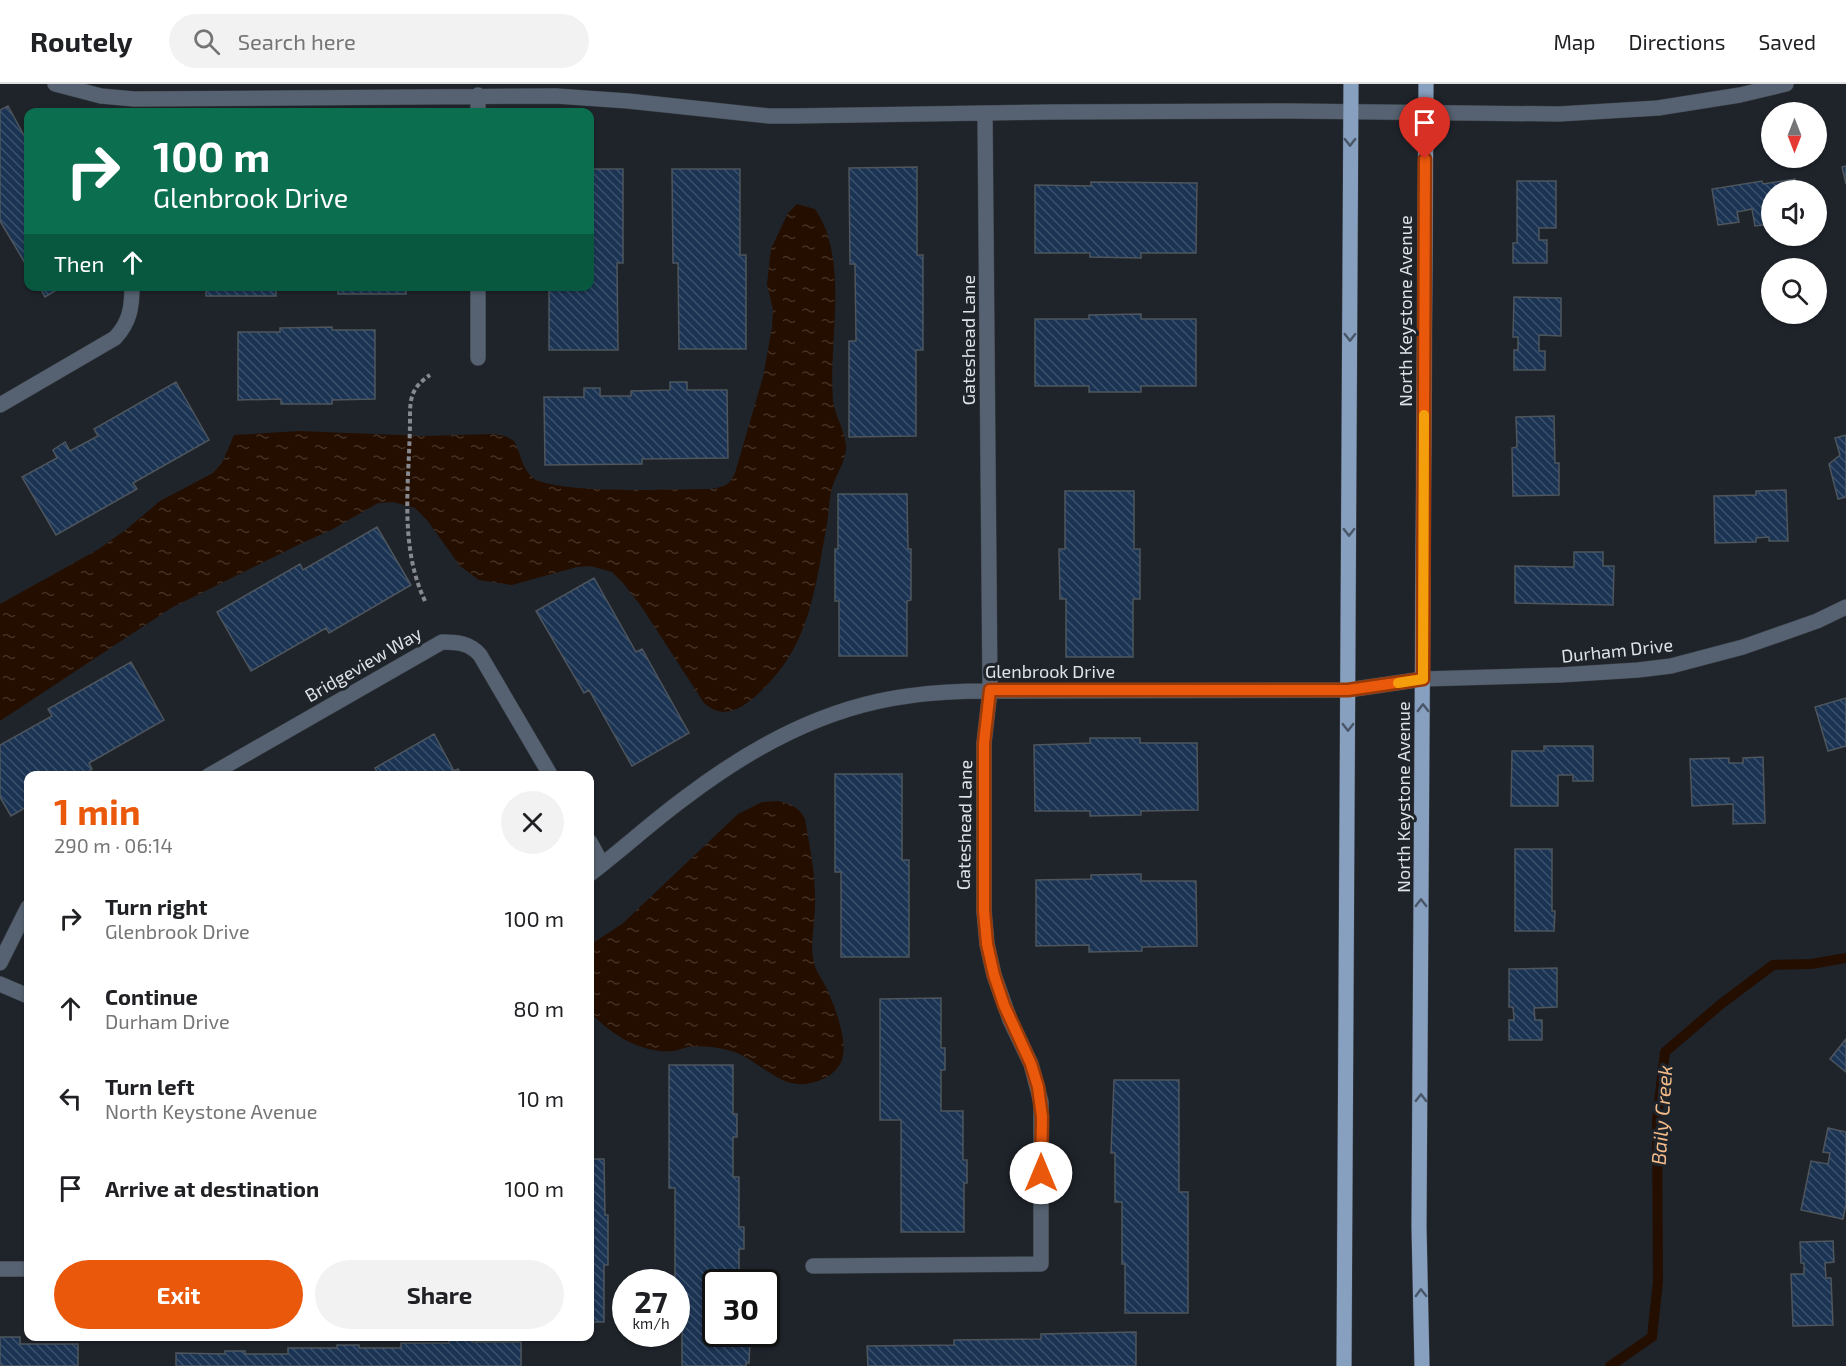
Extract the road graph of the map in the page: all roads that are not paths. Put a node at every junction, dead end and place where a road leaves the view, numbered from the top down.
1 (55, 84) edge
2 (1350, 84) edge
3 (1426, 84) edge
4 (1786, 84) edge
5 (399, 91) edge
6 (478, 95) junction
7 (134, 106) edge
8 (478, 108) edge
9 (1350, 112) junction
10 (985, 113) junction
11 (1426, 113) junction
12 (132, 291) edge
13 (478, 291) edge
14 (478, 358) dead end
15 (0, 405) edge
16 (1846, 607) edge
17 (1423, 679) junction
18 (1382, 686) joint
19 (990, 690) junction
20 (1348, 690) junction
21 (217, 771) edge
22 (548, 771) edge
23 (594, 849) edge
24 (602, 864) junction
25 (594, 871) edge
26 (24, 915) edge
27 (0, 963) edge
28 (0, 984) edge
29 (24, 994) edge
30 (813, 1266) dead end
31 (0, 1269) edge
32 (24, 1269) edge
33 (1422, 1359) edge
34 (1344, 1366) edge

1 - 7 street
2 - 9 main road
3 - 11 main road, North Keystone Avenue
4 - 11 street
5 - 6 street
5 - 7 street
6 - 8 street
6 - 10 street
9 - 10 street
9 - 11 street
9 -> 20 main road
10 - 19 street, Gateshead Lane
11 - 17 main road, North Keystone Avenue
12 - 15 street
13 - 14 street
16 - 17 street, Durham Drive
17 - 18 street, Durham Drive
33 -> 17 main road, North Keystone Avenue
18 - 20 street, Glenbrook Drive
19 - 20 street, Glenbrook Drive
19 - 24 street, Glenbrook Drive
19 - 30 street, Gateshead Lane
20 -> 34 main road
21 - 22 street, Bridgeview Way
23 - 24 street
24 - 25 street, Glenbrook Drive
26 - 27 street
28 - 29 street
31 - 32 street

